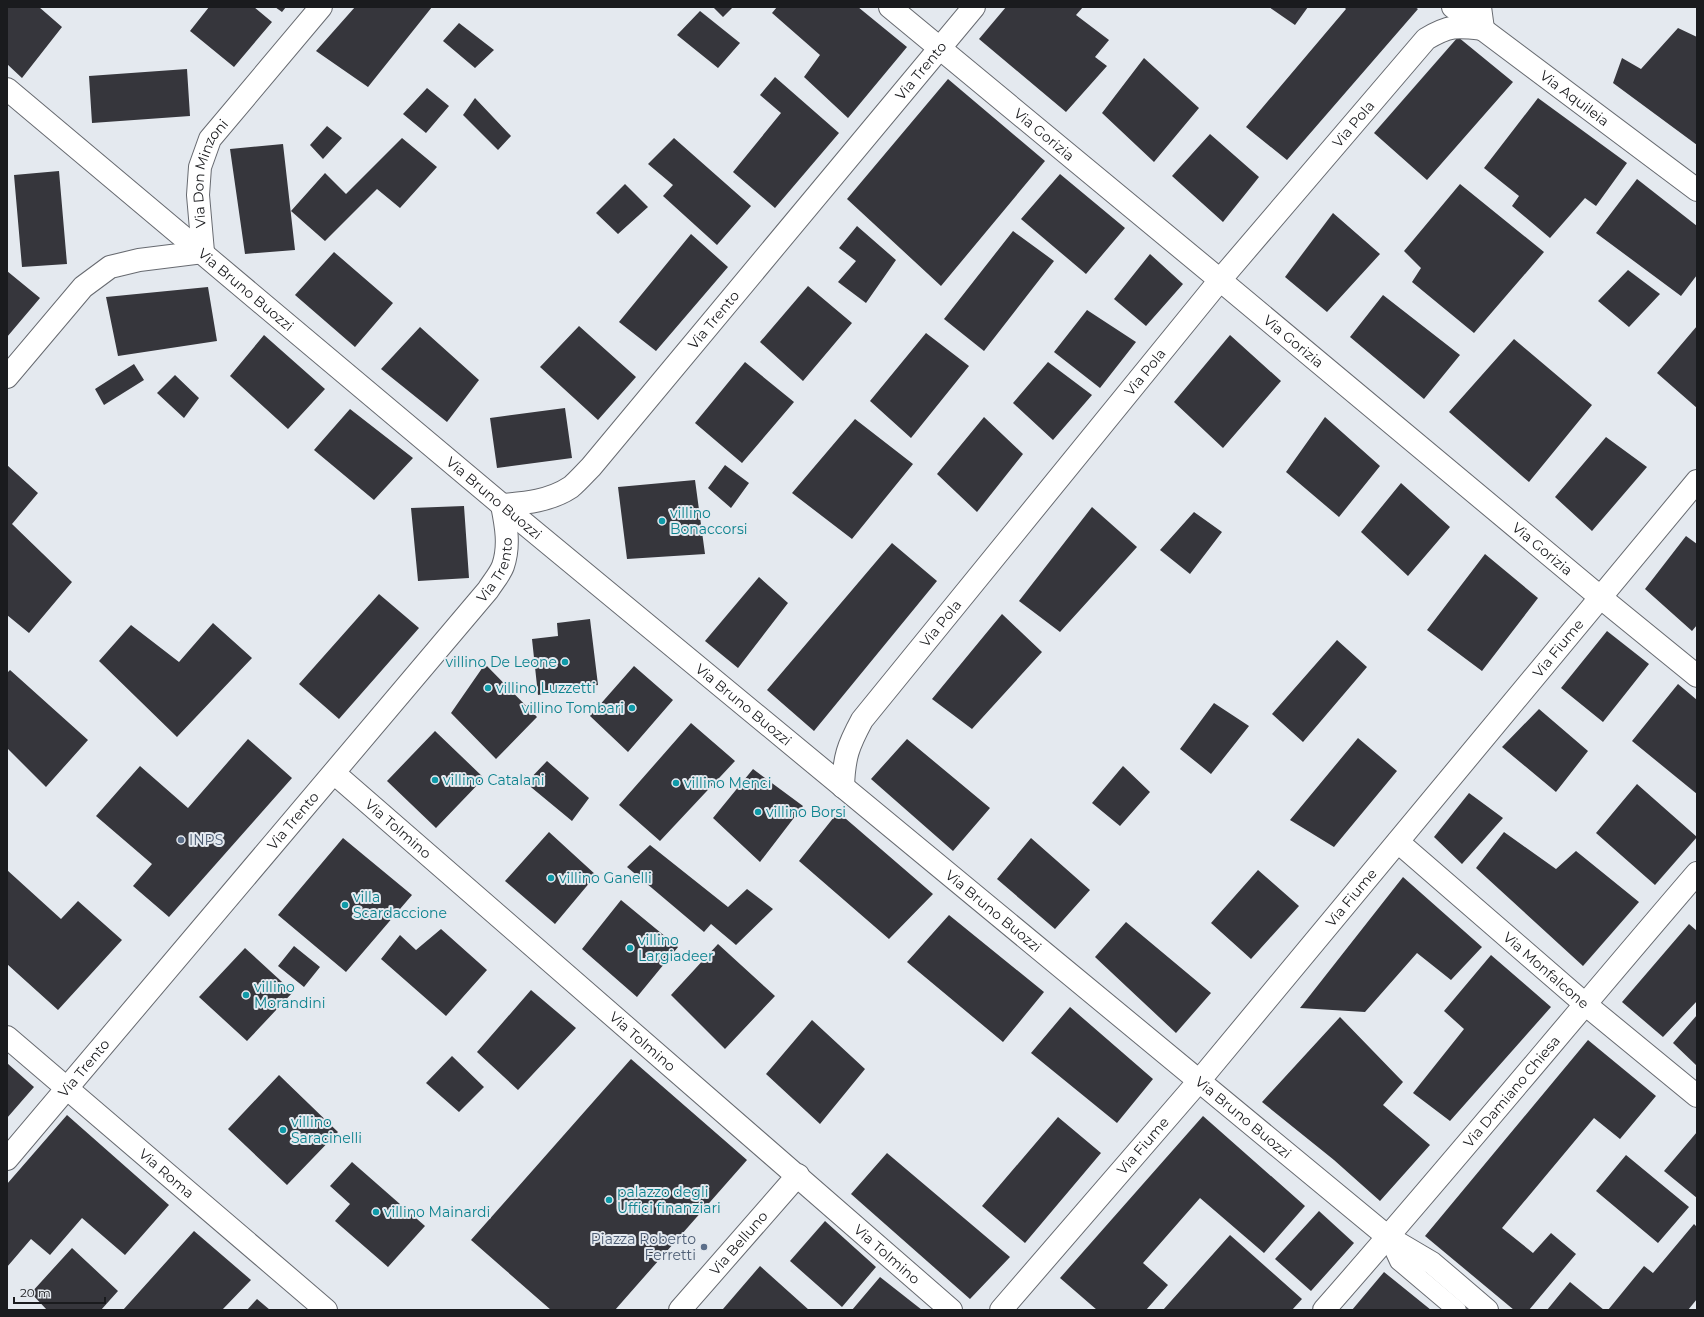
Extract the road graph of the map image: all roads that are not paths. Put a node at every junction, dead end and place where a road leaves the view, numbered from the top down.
1 (321, 7) edge
2 (890, 7) edge
3 (974, 7) edge
4 (1453, 7) edge
5 (1480, 7) edge
6 (1483, 29) junction
7 (939, 48) junction
8 (7, 89) edge
9 (1697, 190) edge
10 (203, 252) junction
11 (1220, 280) junction
12 (7, 376) edge
13 (1697, 481) edge
14 (502, 505) junction
15 (1600, 598) junction
16 (1697, 676) edge
17 (334, 773) junction
18 (843, 787) junction
19 (1398, 842) junction
20 (1697, 873) edge
21 (1585, 1004) junction
22 (7, 1037) edge
23 (1199, 1081) junction
24 (67, 1089) junction
25 (1697, 1096) edge
26 (7, 1159) edge
27 (798, 1175) junction
28 (1388, 1237) junction
29 (1452, 1305) edge
30 (326, 1310) edge
31 (680, 1310) edge
32 (951, 1310) edge
33 (1001, 1310) edge
34 (1324, 1310) edge
35 (1487, 1310) edge

1 - 10 street, Via Don Minzoni
2 - 7 street, Via Gorizia
3 - 7 street, Via Trento
4 - 6 street, Via Aquileia
5 - 6 street
6 - 9 street, Via Aquileia
6 - 11 street, Via Pola
7 - 11 street, Via Gorizia
7 - 14 street, Via Trento
8 - 10 street, Via Bruno Buozzi
10 - 12 street, Via Don Minzoni
10 - 14 street, Via Bruno Buozzi
11 - 15 street, Via Gorizia
11 - 18 street, Via Pola
13 - 15 street, Via Fiume
14 - 17 street, Via Trento
14 - 18 street, Via Bruno Buozzi
15 - 16 street, Via Gorizia
15 - 19 street, Via Fiume
17 - 24 street, Via Trento
17 - 27 street, Via Tolmino
18 - 23 street, Via Bruno Buozzi
19 - 21 street, Via Monfalcone
19 - 23 street, Via Fiume
20 - 21 street, Via Damiano Chiesa
21 - 25 street, Via Monfalcone
21 - 28 street, Via Damiano Chiesa
22 - 24 street, Via Roma
23 - 28 street, Via Bruno Buozzi
23 - 33 street, Via Fiume
24 - 26 street, Via Trento
24 - 30 street, Via Roma
27 - 31 street, Via Belluno
27 - 32 street, Via Tolmino
28 - 29 lane
28 - 34 street, Via Damiano Chiesa
28 - 35 street, Via Bruno Buozzi

